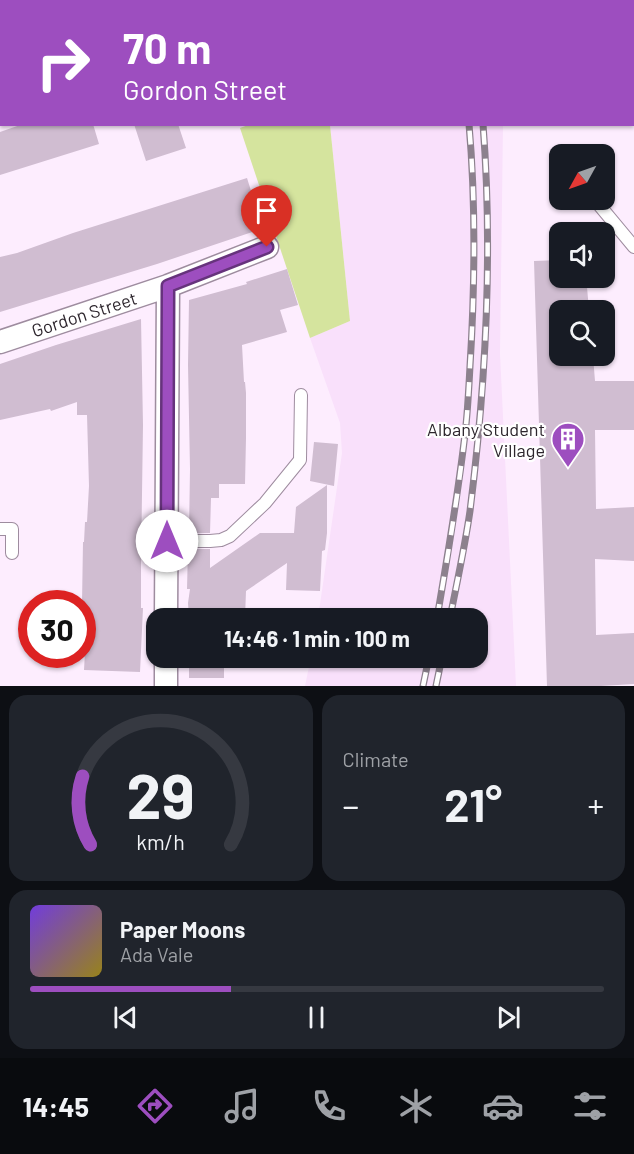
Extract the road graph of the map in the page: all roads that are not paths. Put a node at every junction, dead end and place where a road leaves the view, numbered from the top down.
1 (603, 210) edge
2 (267, 247) dead end
3 (634, 247) edge
4 (168, 286) junction
5 (0, 342) edge
6 (301, 395) dead end
7 (0, 529) edge
8 (167, 541) junction
9 (12, 553) dead end
10 (166, 608) edge
11 (166, 668) edge
12 (166, 686) edge

1 - 3 lane
2 - 4 street, Gordon Street
4 - 5 street, Gordon Street
4 - 8 street
6 - 8 lane
7 - 9 lane
8 - 10 street
11 - 12 street

